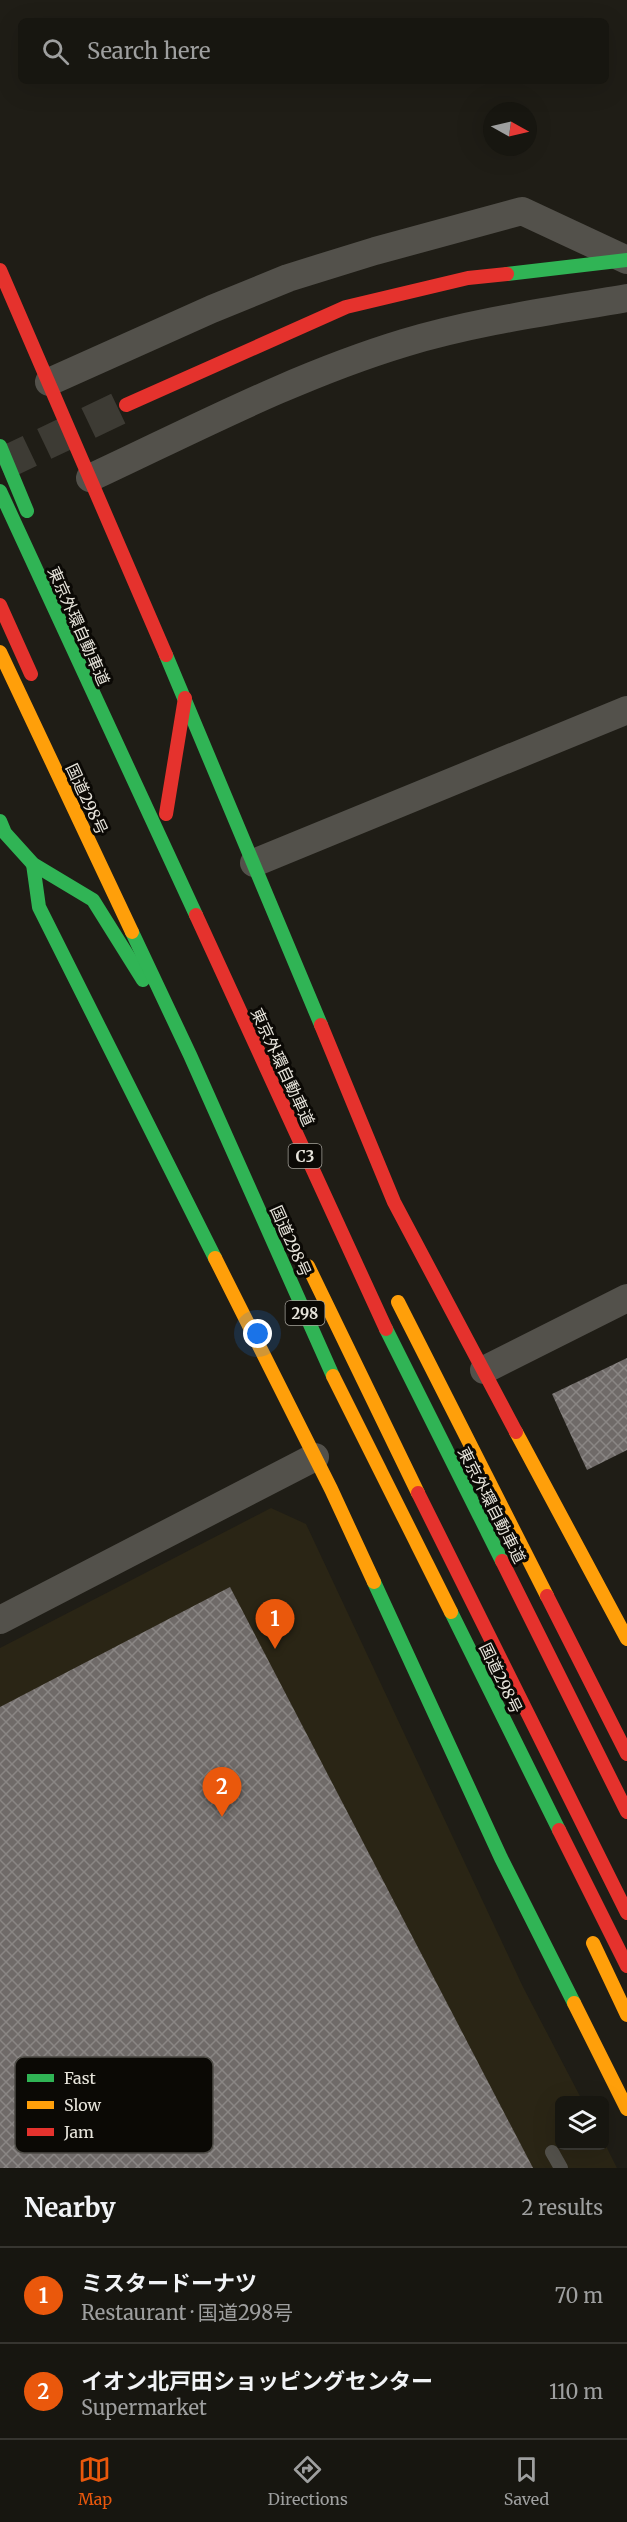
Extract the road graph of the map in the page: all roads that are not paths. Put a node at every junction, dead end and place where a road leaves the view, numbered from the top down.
1 (627, 260) edge
2 (0, 270) edge
3 (627, 298) edge
4 (49, 382) junction
5 (126, 405) tunnel mouth
6 (0, 446) edge
7 (0, 455) edge
8 (90, 478) junction
9 (0, 491) edge
10 (33, 525) dead end
11 (0, 604) edge
12 (0, 616) edge
13 (71, 648) junction
14 (0, 652) edge
15 (28, 667) junction
16 (38, 688) dead end
17 (185, 698) junction
18 (627, 710) edge
19 (120, 718) dead end
20 (140, 761) dead end
21 (156, 793) dead end
22 (0, 821) edge
23 (254, 863) junction
24 (33, 864) junction
25 (190, 1055) junction
26 (302, 1253) dead end
27 (393, 1292) dead end
28 (627, 1298) edge
29 (330, 1370) junction
30 (484, 1370) junction
31 (315, 1457) junction
32 (500, 1501) junction
33 (570, 1609) dead end
34 (0, 1620) edge
35 (627, 1639) edge
36 (467, 1676) dead end
37 (627, 1754) edge
38 (627, 1812) edge
39 (627, 1913) edge
40 (587, 1931) dead end
41 (627, 1966) edge
42 (627, 2015) edge
43 (627, 2109) edge
44 (552, 2152) dead end
45 (561, 2168) edge

1 - 4 street
1 - 5 main road
2 - 4 main road
3 - 8 street
4 - 8 main road
6 - 10 main road
7 - 13 main road
8 - 17 main road
9 - 13 main road, 東京外環自動車道 / C3
11 - 15 main road
12 - 15 main road
13 - 38 main road, 東京外環自動車道 / C3
14 - 25 main road, 国道298号 / 298
15 - 16 main road
17 - 21 main road
17 - 23 main road
18 - 23 street
19 - 20 main road
22 - 24 main road
23 - 30 main road
24 - 25 main road
24 - 31 main road
25 - 29 main road, 国道298号 / 298
26 - 39 main road
27 - 32 main road
28 - 30 street
29 - 36 main road
29 - 41 main road, 国道298号 / 298
30 - 35 main road
31 - 34 street
31 - 43 main road
32 - 33 main road
32 - 37 main road
40 - 42 main road
44 - 45 lane

